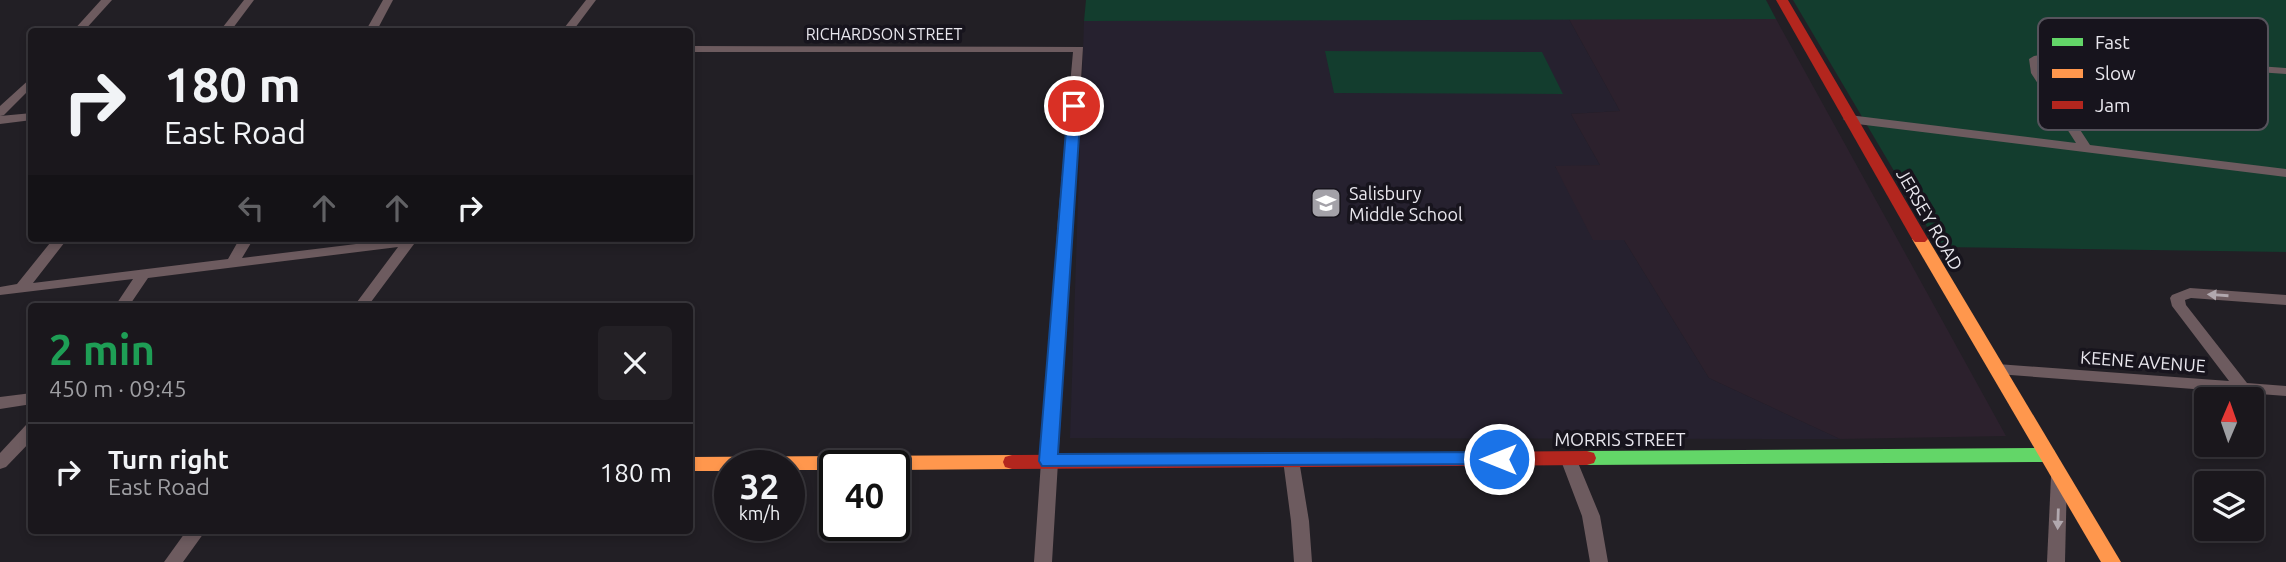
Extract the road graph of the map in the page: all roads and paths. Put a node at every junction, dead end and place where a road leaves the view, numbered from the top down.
1 (107, 0) edge
2 (249, 0) edge
3 (388, 0) edge
4 (591, 0) edge
5 (1782, 0) edge
6 (81, 28) edge
7 (227, 28) edge
8 (372, 28) edge
9 (569, 28) edge
10 (693, 50) edge
11 (2038, 58) edge
12 (2268, 70) edge
13 (2286, 71) edge
14 (2038, 75) edge
15 (28, 83) edge
16 (0, 113) edge
17 (28, 116) edge
18 (1849, 118) junction
19 (0, 120) edge
20 (2074, 130) edge
21 (2087, 149) junction
22 (2286, 173) edge
23 (58, 242) edge
24 (245, 242) edge
25 (394, 242) edge
26 (409, 242) edge
27 (233, 262) junction
28 (145, 272) junction
29 (21, 289) junction
30 (0, 291) edge
31 (2286, 300) edge
32 (124, 303) edge
33 (363, 303) edge
34 (1997, 369) junction
35 (2230, 387) edge
36 (2242, 387) edge
37 (2264, 389) edge
38 (2286, 391) edge
39 (28, 399) edge
40 (0, 403) edge
41 (28, 433) edge
42 (2048, 455) junction
43 (1568, 458) junction
44 (1291, 460) junction
45 (1048, 461) junction
46 (0, 463) edge
47 (693, 464) edge
48 (2059, 476) junction
49 (194, 534) edge
50 (173, 562) edge
51 (1043, 562) edge
52 (1303, 562) edge
53 (1599, 562) edge
54 (2056, 562) edge
55 (2111, 562) edge

1 - 6 street
2 - 7 street
3 - 8 street
4 - 9 street
5 - 18 street, JERSEY ROAD
10 - 45 street, RICHARDSON STREET
11 - 14 street
12 - 13 street
15 - 16 street
17 - 19 street
18 - 21 street
18 - 34 street, JERSEY ROAD
20 - 21 street
21 - 22 street
23 - 29 street
24 - 27 street
25 - 27 street
26 - 33 street
27 - 28 street
28 - 29 street
28 - 32 street
29 - 30 street
31 -> 36 street
34 - 35 street, KEENE AVENUE
34 - 42 street, JERSEY ROAD
37 - 38 street, KEENE AVENUE
39 - 40 street
41 - 46 street
42 - 43 street, MORRIS STREET
42 - 48 street, JERSEY ROAD
43 - 44 street, MORRIS STREET
43 - 53 street
44 - 45 street, MORRIS STREET
44 - 52 street
45 - 47 street, MORRIS STREET
45 - 51 street
48 -> 54 street
48 - 55 street, JERSEY ROAD
49 - 50 street

